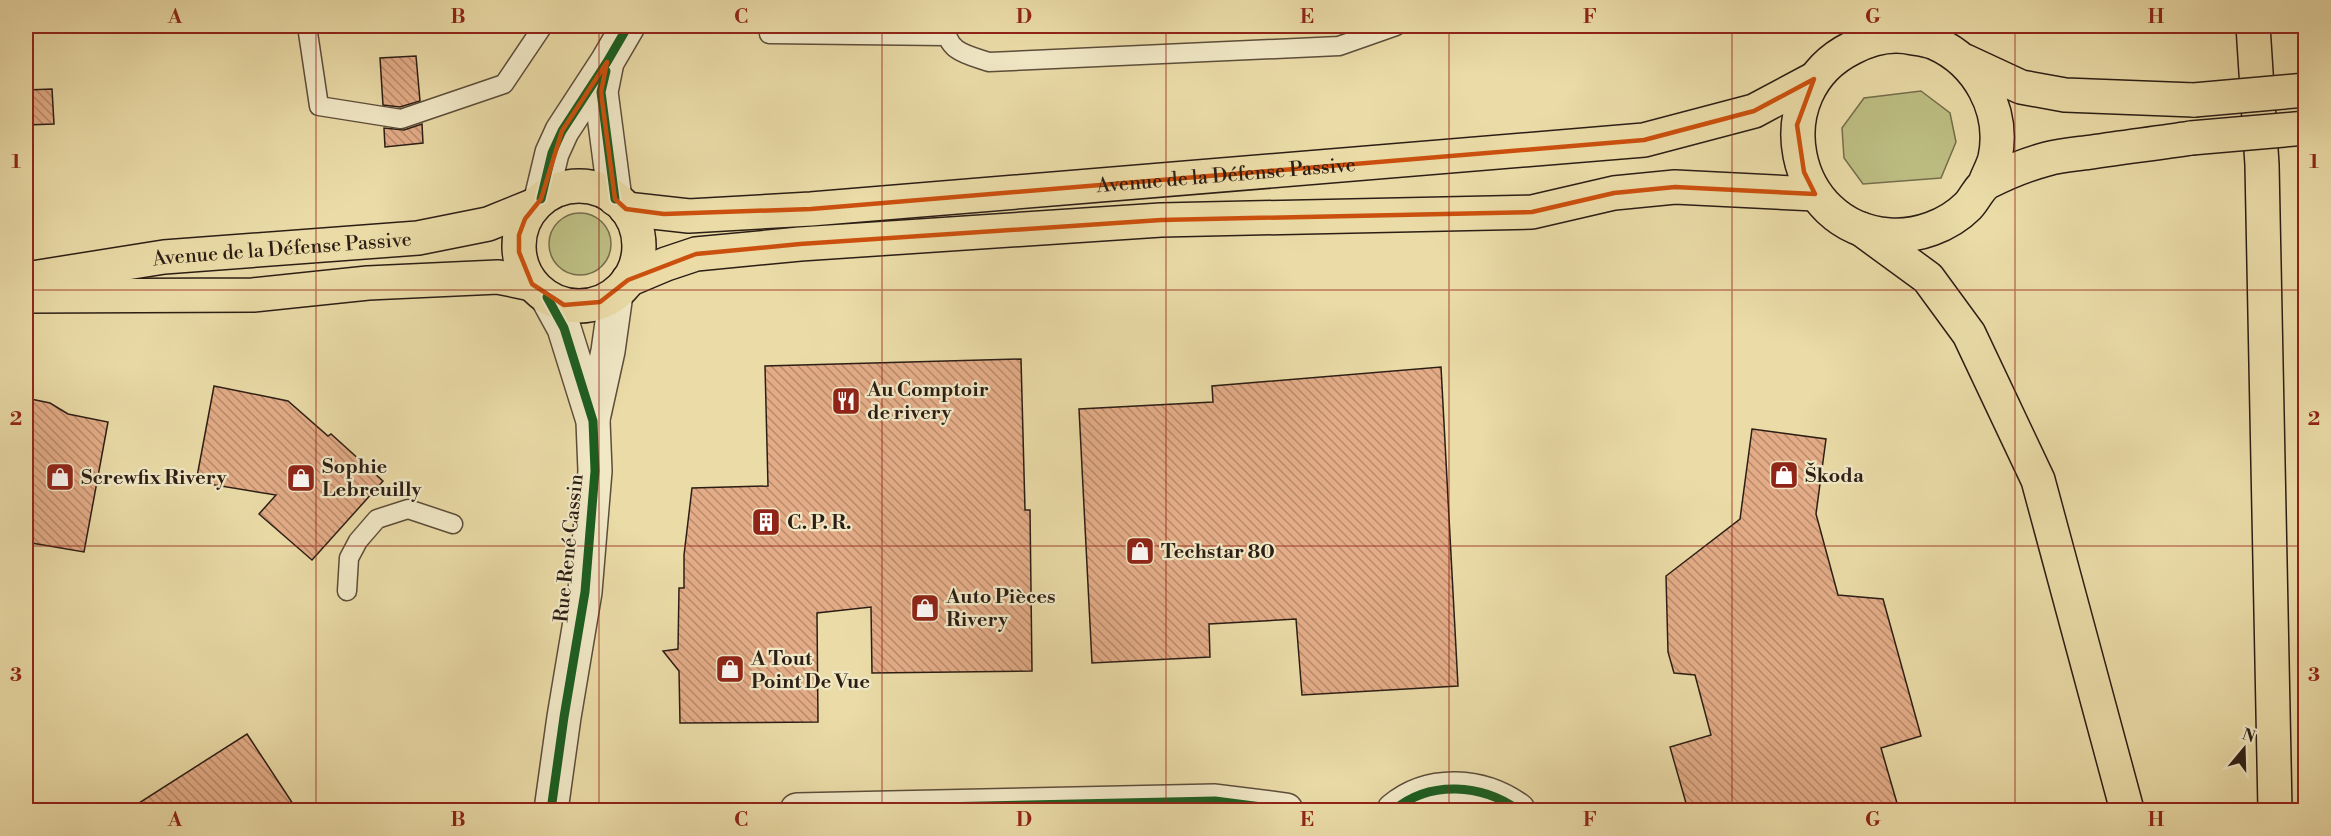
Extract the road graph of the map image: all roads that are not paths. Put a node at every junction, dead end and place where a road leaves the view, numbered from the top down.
1 (307, 26) edge
2 (543, 26) edge
3 (628, 26) edge
4 (1396, 26) edge
5 (2253, 26) edge
6 (946, 31) edge
7 (1871, 32) edge
8 (769, 34) dead end
9 (1962, 59) junction
10 (607, 62) junction
11 (1814, 80) junction
12 (2306, 90) edge
13 (2306, 128) edge
14 (1985, 183) junction
15 (1815, 194) junction
16 (538, 202) junction
17 (620, 204) junction
18 (1861, 229) junction
19 (26, 279) edge
20 (622, 287) junction
21 (539, 290) junction
22 (26, 296) edge
23 (592, 421) junction
24 (453, 524) dead end
25 (347, 591) dead end
26 (551, 810) edge
27 (797, 810) edge
28 (1286, 810) edge
29 (1394, 810) edge
30 (1518, 810) edge
31 (2127, 810) edge
32 (2275, 810) edge

1 - 2 lane
3 - 10 street
4 - 6 lane
5 - 32 main road
6 - 8 lane
7 - 9 main road
7 - 11 main road
9 - 12 main road, bridge
9 - 14 main road
10 - 16 street
10 - 17 street
11 - 15 main road
11 - 17 main road, Avenue de la Défense Passive
13 - 14 main road, bridge
14 - 18 main road
15 - 18 main road
15 - 20 main road, Avenue de la Défense Passive
16 - 17 main road
16 - 19 main road, Avenue de la Défense Passive
16 - 21 main road
17 - 20 main road
18 - 31 main road
20 - 21 main road
20 - 23 street
21 - 22 main road, Avenue de la Défense Passive
21 - 23 street, Rue René Cassin
23 - 26 street, Rue René Cassin
24 - 25 lane
27 - 28 street
29 - 30 street

